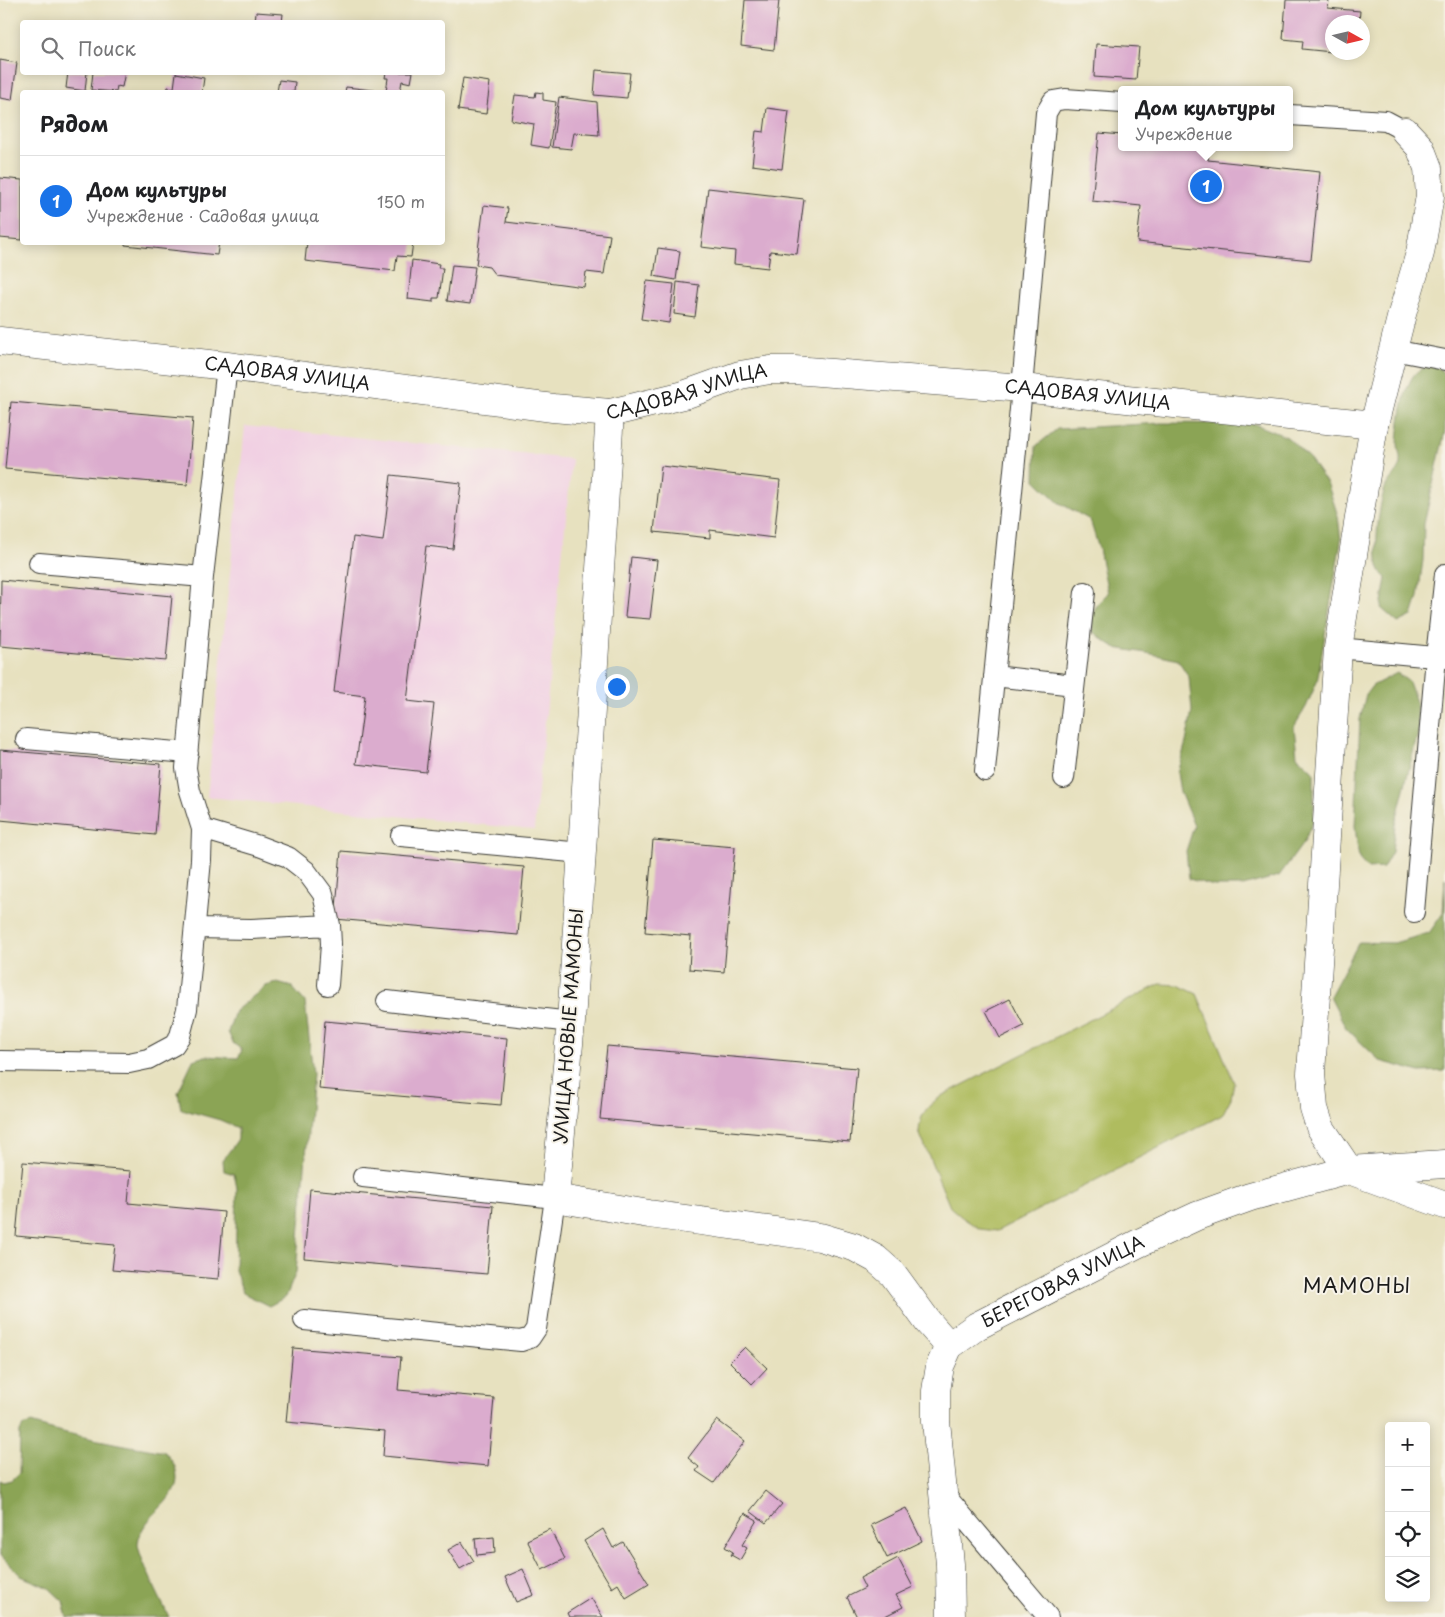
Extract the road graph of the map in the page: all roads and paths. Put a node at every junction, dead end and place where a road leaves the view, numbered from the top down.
1 (1118, 103) edge
2 (1293, 115) edge
3 (1405, 131) joint
4 (0, 341) edge
5 (1393, 350) junction
6 (1445, 360) edge
7 (226, 366) junction
8 (1022, 388) junction
9 (610, 413) junction
10 (1374, 425) junction
11 (40, 563) dead end
12 (1445, 574) edge
13 (203, 577) junction
14 (1085, 592) dead end
15 (1338, 648) junction
16 (1440, 657) edge
17 (994, 676) junction
18 (1074, 685) junction
19 (26, 739) dead end
20 (188, 753) junction
21 (985, 772) dead end
22 (1064, 778) dead end
23 (202, 829) junction
24 (400, 836) dead end
25 (582, 853) junction
26 (1414, 912) dead end
27 (330, 925) junction
28 (195, 928) junction
29 (328, 986) dead end
30 (386, 1001) dead end
31 (571, 1022) junction
32 (0, 1061) edge
33 (1445, 1164) edge
34 (1349, 1170) junction
35 (363, 1177) dead end
36 (554, 1198) junction
37 (1445, 1205) edge
38 (304, 1320) dead end
39 (949, 1346) junction
40 (944, 1494) junction
41 (951, 1617) edge
42 (1048, 1617) edge

1 - 8 lane
2 - 3 lane
3 - 5 street
4 - 7 street, САДОВАЯ УЛИЦА
5 - 6 lane
5 - 10 street
7 - 9 street, САДОВАЯ УЛИЦА
7 - 13 lane
8 - 9 street, САДОВАЯ УЛИЦА
8 - 10 street, САДОВАЯ УЛИЦА
8 - 17 lane
9 - 25 street, УЛИЦА НОВЫЕ МАМОНЫ
10 - 15 street
11 - 13 lane
12 - 16 lane
13 - 20 lane
14 - 18 lane
15 - 16 lane
15 - 34 street
16 - 26 lane
17 - 18 lane
17 - 21 lane
18 - 22 lane
19 - 20 lane
20 - 23 lane
23 - 27 lane
23 - 28 lane
24 - 25 lane
25 - 31 street, УЛИЦА НОВЫЕ МАМОНЫ
27 - 28 lane
27 - 29 lane
28 - 32 lane
30 - 31 lane
31 - 36 street, УЛИЦА НОВЫЕ МАМОНЫ
33 - 34 street, БЕРЕГОВАЯ УЛИЦА
34 - 37 street
34 - 39 street, БЕРЕГОВАЯ УЛИЦА
35 - 36 lane
36 - 38 lane
36 - 39 street
39 - 40 street
40 - 41 street
40 - 42 lane

